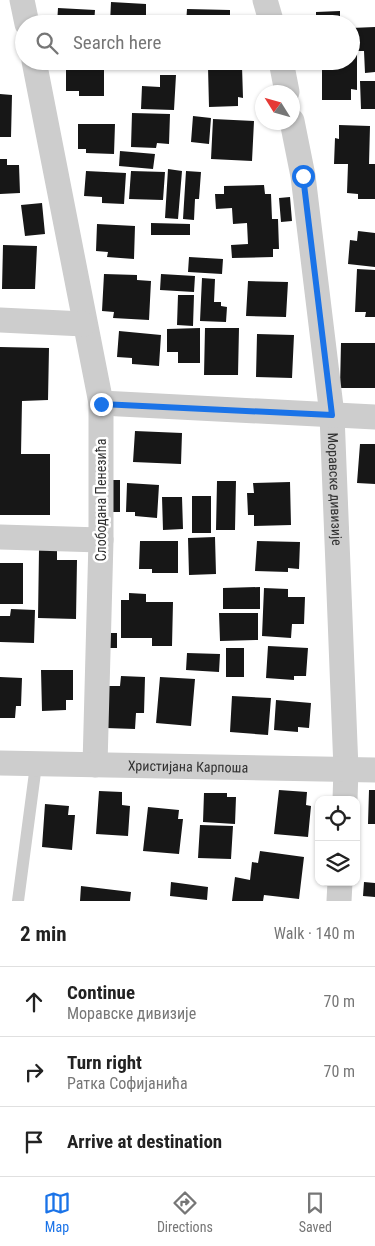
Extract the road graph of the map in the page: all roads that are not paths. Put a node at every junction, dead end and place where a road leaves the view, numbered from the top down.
1 (22, 0) edge
2 (265, 0) edge
3 (25, 15) edge
4 (269, 15) edge
5 (36, 70) edge
6 (283, 70) edge
7 (286, 85) edge
8 (294, 130) edge
9 (0, 320) edge
10 (84, 324) junction
11 (101, 404) junction
12 (332, 415) junction
13 (375, 417) edge
14 (0, 537) edge
15 (101, 540) junction
16 (0, 763) edge
17 (36, 764) junction
18 (95, 765) junction
19 (346, 769) junction
20 (375, 770) edge
21 (344, 796) edge
22 (340, 886) edge
23 (18, 901) edge
24 (339, 901) edge

1 - 3 street
2 - 4 street
5 - 10 street, Слободана Пенезића
6 - 7 street
8 - 12 street, Моравске дивизије
9 - 10 street
10 - 11 street, Слободана Пенезића
11 - 12 street
11 - 15 street, Слободана Пенезића
12 - 13 street
12 - 19 street, Моравске дивизије
14 - 15 street
15 - 18 street, Слободана Пенезића
16 - 17 street, Христијана Карпоша
17 - 18 street, Христијана Карпоша
17 - 23 lane
18 - 19 street, Христијана Карпоша
19 - 20 street, Христијана Карпоша
19 - 21 street, Моравске дивизије
22 - 24 street

